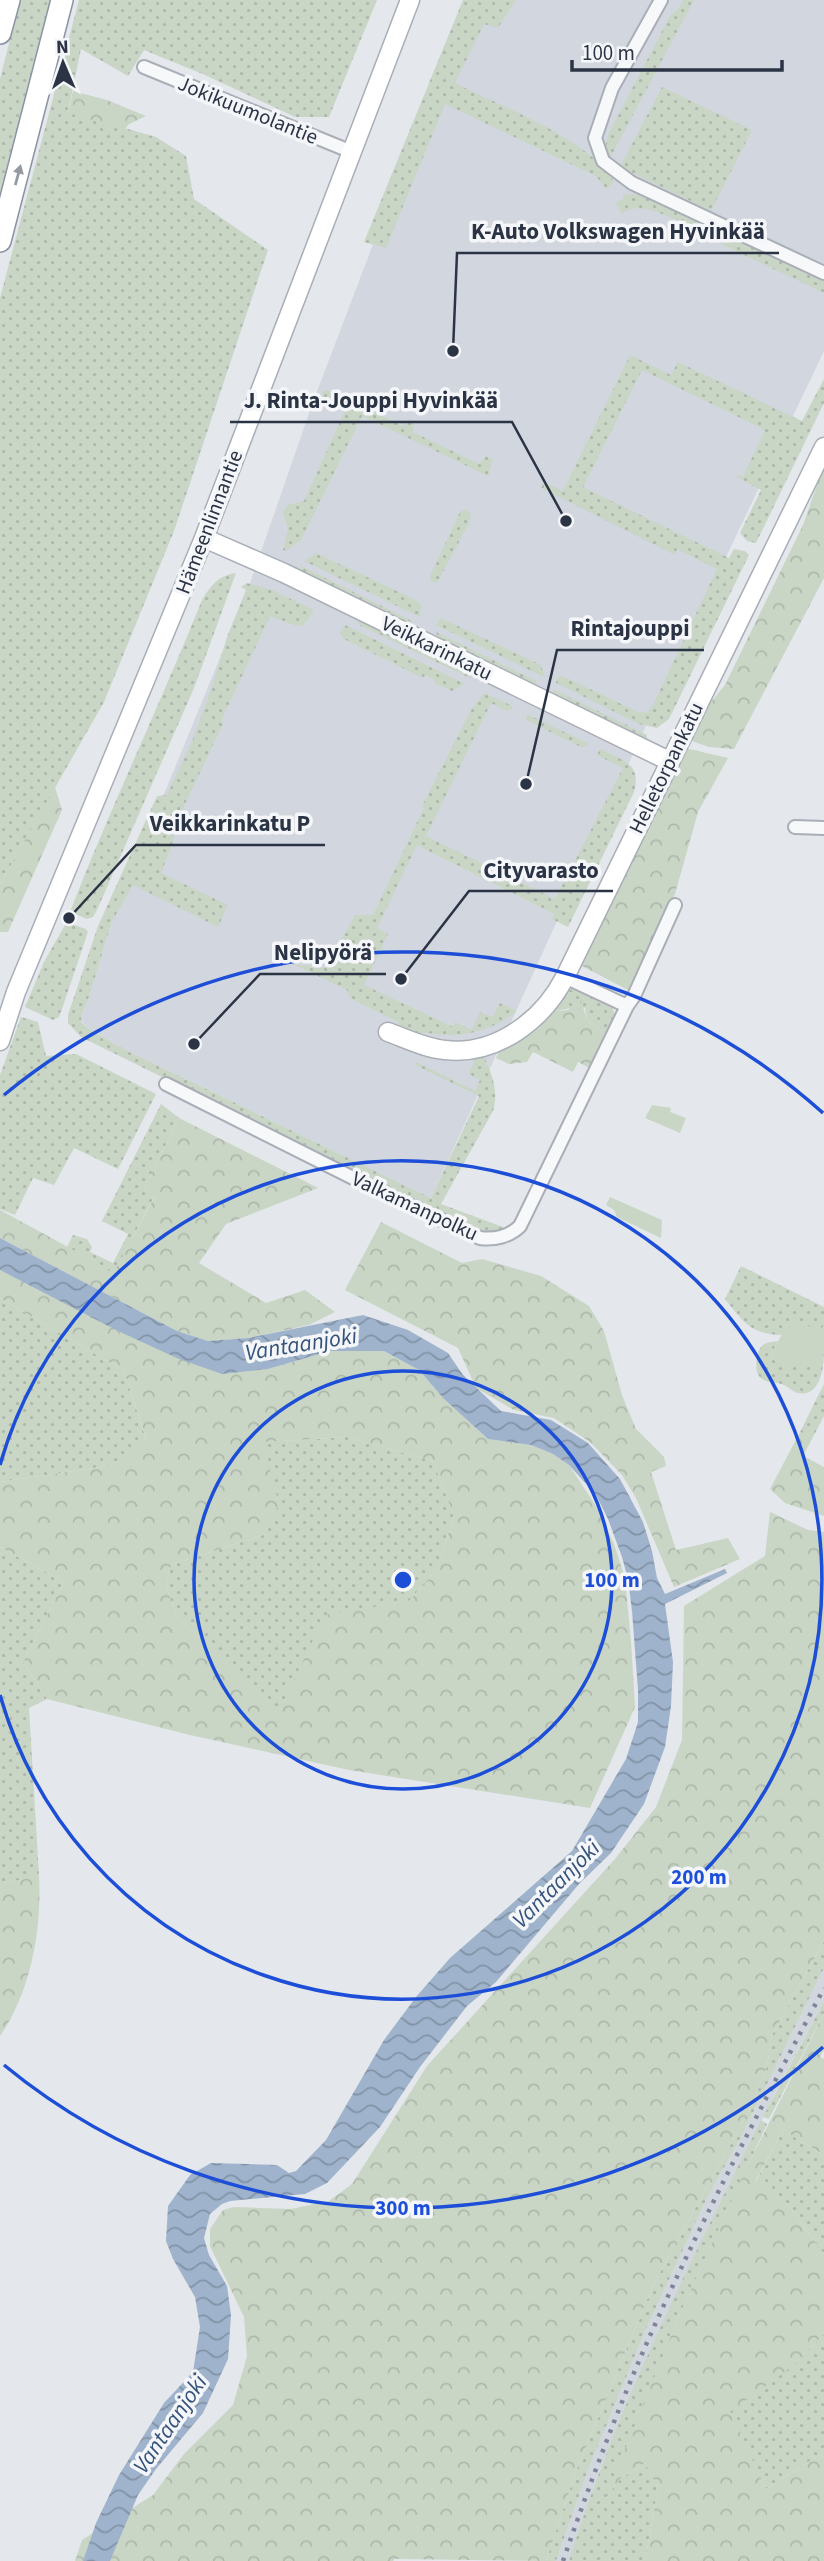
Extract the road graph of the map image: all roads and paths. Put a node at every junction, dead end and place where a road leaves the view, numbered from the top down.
1 (9, 0) edge
2 (62, 0) edge
3 (410, 0) edge
4 (662, 0) edge
5 (0, 33) edge
6 (144, 67) dead end
7 (352, 152) junction
8 (0, 241) edge
9 (824, 272) edge
10 (824, 447) edge
11 (204, 538) junction
12 (669, 761) junction
13 (795, 827) dead end
14 (824, 828) edge
15 (675, 905) dead end
16 (565, 977) junction
17 (627, 1006) junction
18 (388, 1032) dead end
19 (0, 1041) edge
20 (166, 1084) dead end

1 - 5 highway
8 -> 2 highway
3 - 7 street, Hämeenlinnantie
4 - 9 street
6 - 7 street, Jokikuumolantie
7 - 11 street, Hämeenlinnantie
10 - 12 street, Helletorpankatu
11 - 12 street, Veikkarinkatu
11 - 19 street, Hämeenlinnantie
12 - 16 street, Helletorpankatu
13 - 14 street
15 - 17 street, Valkamanpolku
16 - 17 street
16 - 18 street, Helletorpankatu
17 - 20 street, Valkamanpolku

